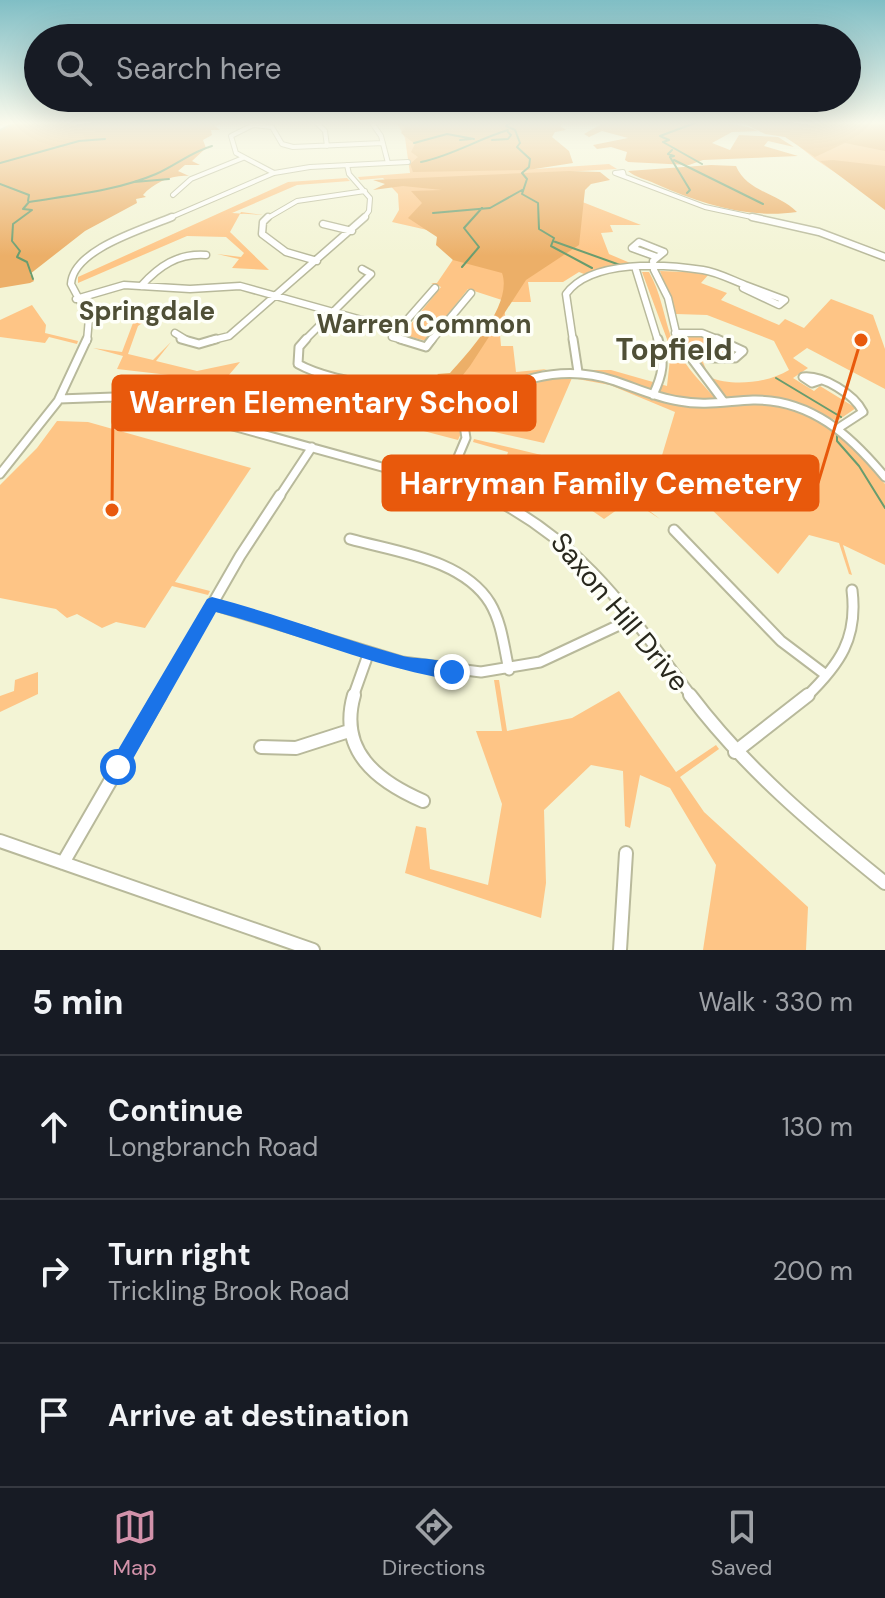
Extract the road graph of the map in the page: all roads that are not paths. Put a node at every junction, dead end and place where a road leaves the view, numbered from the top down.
1 (220, 167) edge
2 (262, 167) edge
3 (326, 167) edge
4 (348, 167) edge
5 (274, 173) junction
6 (624, 176) dead end
7 (365, 191) junction
8 (173, 195) dead end
9 (323, 224) dead end
10 (352, 231) junction
11 (206, 255) dead end
12 (657, 257) junction
13 (885, 257) edge
14 (317, 261) junction
15 (362, 269) dead end
16 (636, 270) junction
17 (654, 270) junction
18 (745, 284) junction
19 (141, 286) junction
20 (435, 288) dead end
21 (471, 293) dead end
22 (278, 295) junction
23 (76, 299) junction
24 (334, 312) junction
25 (398, 330) junction
26 (175, 333) dead end
27 (675, 333) junction
28 (717, 339) junction
29 (578, 372) junction
30 (821, 380) dead end
31 (653, 395) junction
32 (59, 399) junction
33 (724, 402) junction
34 (458, 411) junction
35 (840, 427) junction
36 (312, 447) junction
37 (0, 474) edge
38 (885, 477) edge
39 (447, 483) junction
40 (674, 530) dead end
41 (350, 539) dead end
42 (852, 590) dead end
43 (212, 604) junction
44 (632, 619) junction
45 (369, 652) junction
46 (509, 670) junction
47 (826, 675) junction
48 (349, 731) junction
49 (261, 747) dead end
50 (735, 752) junction
51 (423, 801) dead end
52 (0, 841) edge
53 (626, 853) dead end
54 (63, 863) junction
55 (885, 883) edge
56 (313, 950) edge
57 (620, 950) edge

1 - 8 street
2 - 5 street
3 - 5 street
4 - 7 street
5 - 23 street
6 - 13 street
7 - 10 street
7 - 14 street
9 - 10 street
10 - 14 street
11 - 19 street
12 - 12 street
12 - 17 street
14 - 22 street
15 - 24 street
16 - 17 street
16 - 29 street
16 - 31 street
17 - 18 street
17 - 27 street
18 - 18 street
19 - 22 street
19 - 23 street
20 - 25 street
21 - 25 street
22 - 24 street
22 - 26 street
23 - 32 street
24 - 25 street
24 - 34 street
27 - 28 street
27 - 33 street
28 - 28 street
29 - 31 street
29 - 34 street
30 - 35 street
31 - 33 street
32 - 36 street, Saxon Hill Drive
32 - 37 street
33 - 35 street
34 - 39 street
35 - 38 street
36 - 39 street, Saxon Hill Drive
36 - 43 street
39 - 44 street, Saxon Hill Drive
40 - 47 street
41 - 46 street
42 - 47 street
43 - 45 street
43 - 54 street
44 - 46 street
44 - 50 street, Saxon Hill Drive
45 - 46 street
45 - 48 street
47 - 50 street
48 - 49 street
48 - 51 street
50 - 55 street, Saxon Hill Drive
52 - 54 street
53 - 57 street
54 - 56 street

